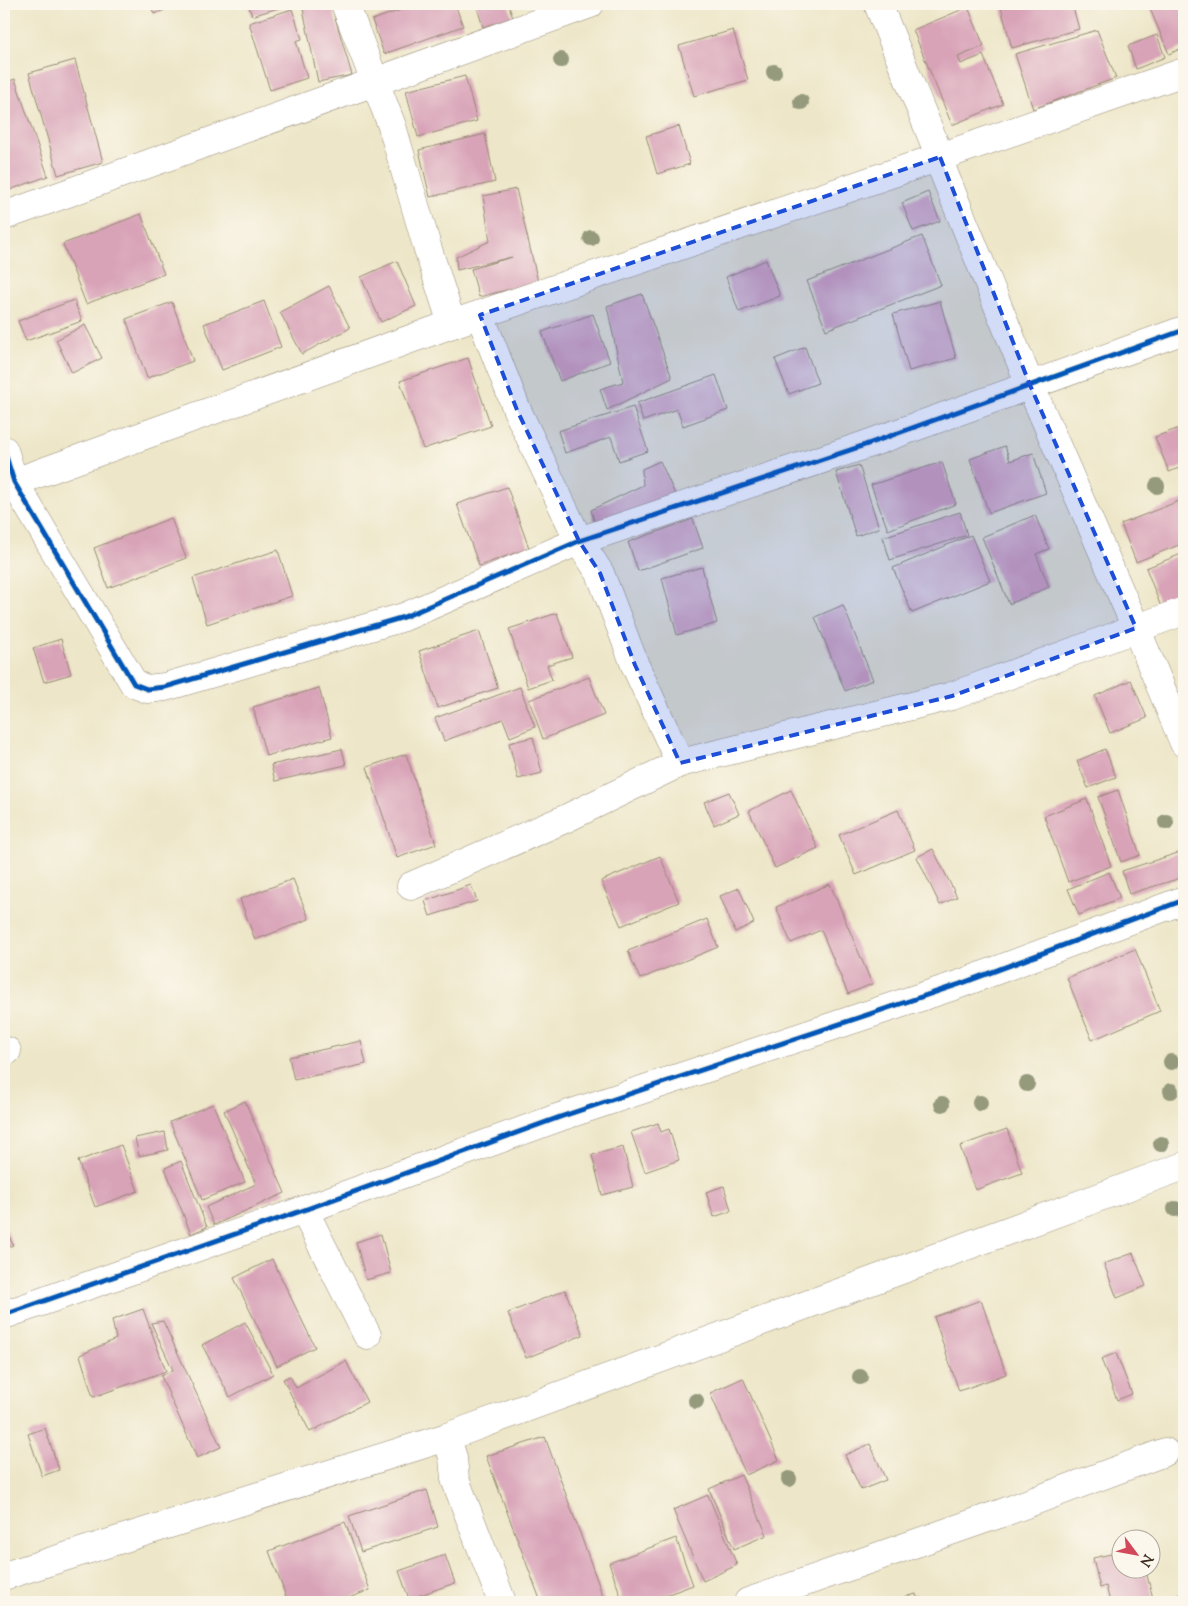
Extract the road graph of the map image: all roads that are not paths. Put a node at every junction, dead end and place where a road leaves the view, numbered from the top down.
1 (345, 4) edge
2 (590, 4) edge
3 (878, 4) edge
4 (1184, 72) edge
5 (374, 81) junction
6 (940, 158) junction
7 (4, 216) edge
8 (480, 315) junction
9 (452, 324) junction
10 (1184, 330) edge
11 (1030, 385) junction
12 (4, 450) edge
13 (9, 484) edge
14 (579, 541) junction
15 (1184, 611) edge
16 (1136, 628) junction
17 (1184, 744) edge
18 (680, 763) junction
19 (410, 886) dead end
20 (1184, 900) edge
21 (1184, 1166) edge
22 (304, 1210) junction
23 (4, 1315) edge
24 (367, 1335) dead end
25 (447, 1437) junction
26 (1165, 1452) dead end
27 (4, 1576) edge
28 (502, 1602) edge
29 (748, 1602) edge

1 - 5 street
2 - 5 street
3 - 6 street
4 - 6 street
5 - 7 street
5 - 9 street
6 - 8 street
6 - 11 street
8 - 9 street
8 - 14 street
9 - 13 street
10 - 11 street
11 - 14 street
11 - 16 street
12 - 13 street
13 - 14 street
14 - 18 street
15 - 16 street
16 - 17 street
16 - 18 street
18 - 19 street
20 - 22 street
21 - 25 street
22 - 23 street
22 - 24 street
25 - 27 street
25 - 28 street
26 - 29 street

